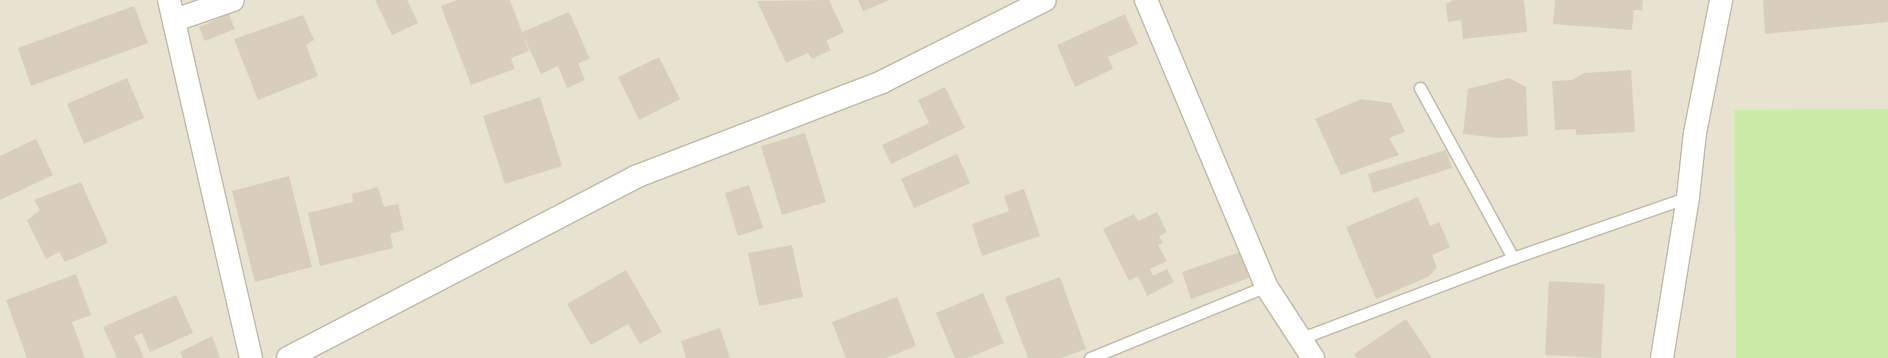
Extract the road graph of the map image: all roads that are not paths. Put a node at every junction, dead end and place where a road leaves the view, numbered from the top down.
1 (233, 0) edge
2 (1045, 0) edge
3 (1146, 0) edge
4 (1721, 0) edge
5 (172, 10) edge
6 (1420, 88) dead end
7 (1688, 197) junction
8 (1514, 258) junction
9 (1266, 286) junction
10 (1302, 338) junction
11 (251, 358) edge
12 (288, 358) edge
13 (1090, 358) edge
14 (1313, 358) edge
15 (1662, 358) edge

1 - 5 street
2 - 12 street
3 - 9 street
4 - 7 street
5 - 11 street
6 - 8 lane
7 - 8 lane
7 - 15 street
8 - 10 lane
9 - 10 street
9 - 13 lane
10 - 14 street

